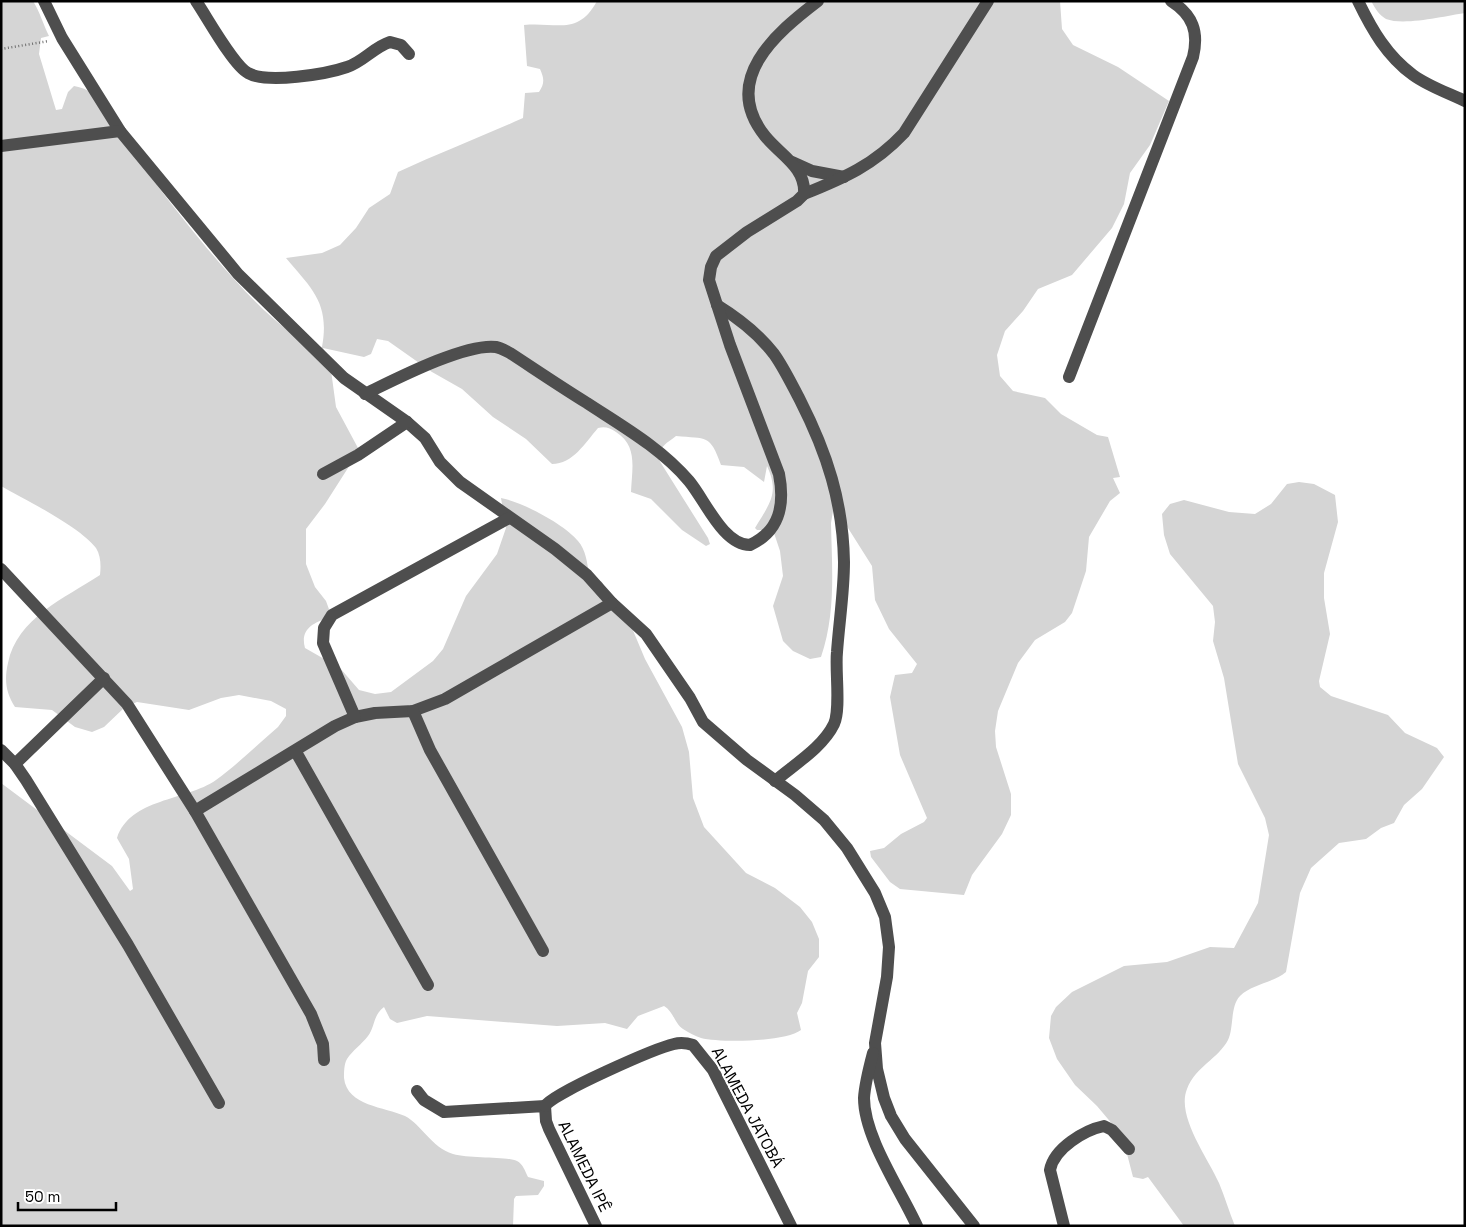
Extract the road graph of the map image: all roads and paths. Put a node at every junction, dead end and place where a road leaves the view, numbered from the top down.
1 (44, 1) edge
2 (196, 1) edge
3 (818, 1) edge
4 (988, 1) edge
5 (1171, 1) edge
6 (1358, 1) edge
7 (62, 38) junction
8 (1, 49) edge
9 (409, 54) dead end
10 (1465, 102) edge
11 (120, 132) junction
12 (1, 146) edge
13 (792, 162) junction
14 (844, 177) junction
15 (804, 194) junction
16 (717, 305) junction
17 (1069, 377) dead end
18 (365, 394) junction
19 (407, 422) junction
20 (324, 474) dead end
21 (508, 518) junction
22 (1, 569) edge
23 (612, 603) junction
24 (104, 678) junction
25 (413, 711) junction
26 (355, 717) junction
27 (1, 750) edge
28 (296, 752) junction
29 (15, 764) junction
30 (775, 781) junction
31 (195, 811) junction
32 (543, 951) dead end
33 (428, 985) dead end
34 (875, 1043) junction
35 (324, 1060) dead end
36 (416, 1091) dead end
37 (219, 1103) dead end
38 (545, 1106) junction
39 (1129, 1149) dead end
40 (596, 1226) edge
41 (791, 1226) edge
42 (917, 1226) edge
43 (974, 1226) edge
44 (1064, 1226) edge

1 - 7 street
2 - 9 street
3 - 13 street
4 - 14 street
5 - 17 street
6 - 10 street
7 - 8 path
7 - 11 street
11 - 12 street
11 - 18 street
13 - 14 street
13 - 15 street
14 - 15 street
15 - 16 street
16 - 18 street
16 - 30 street
18 - 19 street
19 - 20 street
19 - 21 street
21 - 23 street
21 - 26 street
22 - 24 street
23 - 25 street
23 - 30 street
24 - 29 street
24 - 31 street
25 - 26 street
25 - 32 street
26 - 28 street
27 - 29 street
28 - 31 street
28 - 33 street
29 - 37 street
30 - 34 street
31 - 35 street
34 - 42 street
34 - 43 street
36 - 38 street, ALAMEDA IPÊ
38 - 40 street, ALAMEDA IPÊ
38 - 41 street, ALAMEDA JATOBÁ
39 - 44 street

